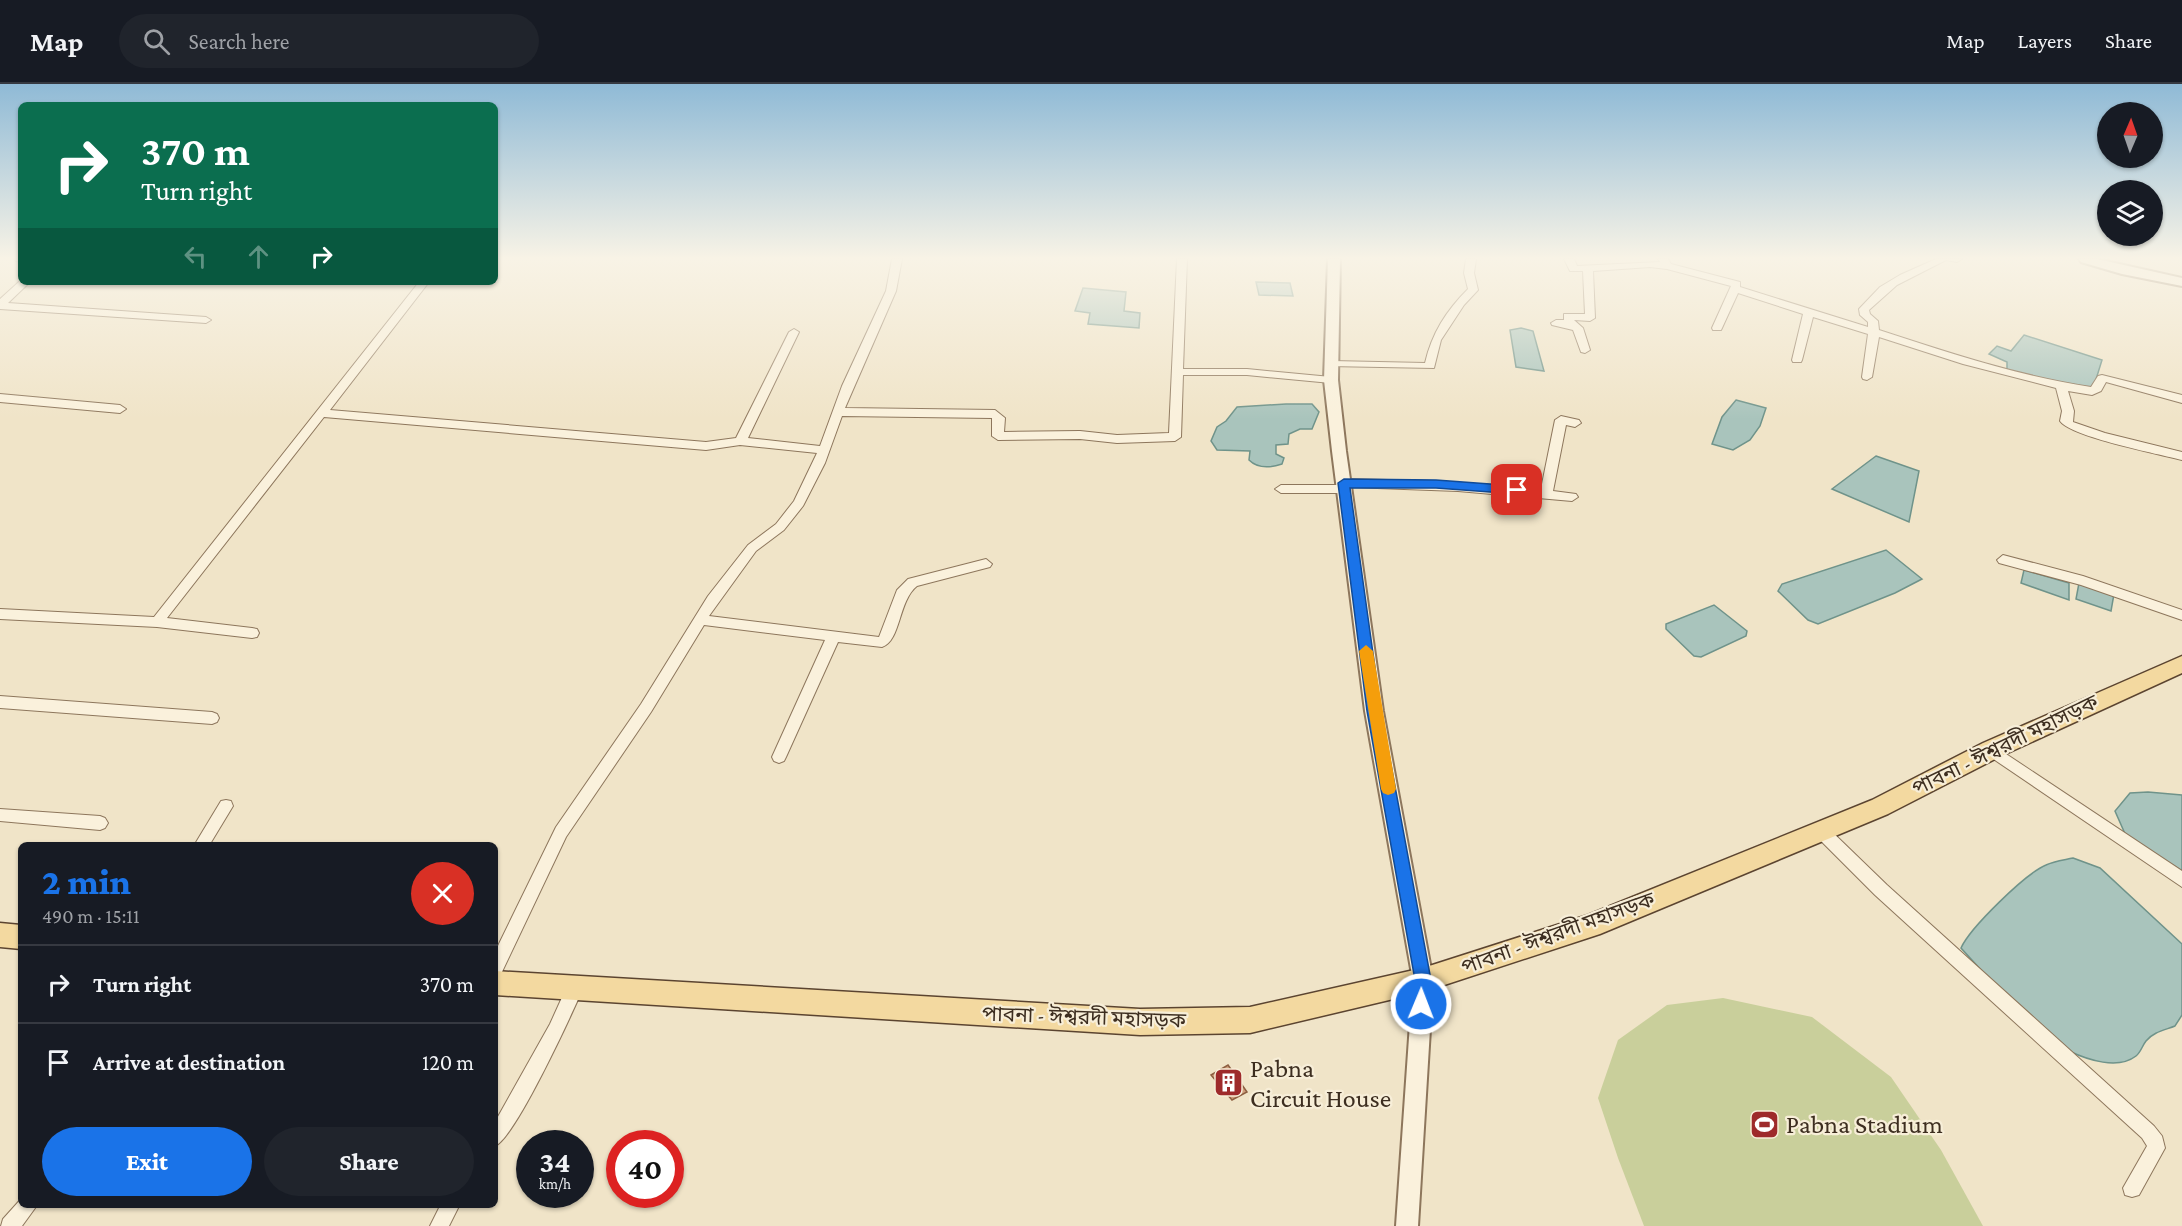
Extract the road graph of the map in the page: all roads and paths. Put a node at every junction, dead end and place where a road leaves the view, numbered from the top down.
1 (93, 312) edge
2 (401, 312) edge
3 (881, 312) edge
4 (1180, 312) edge
5 (1333, 312) edge
6 (1453, 312) edge
7 (1590, 312) edge
8 (1724, 312) edge
9 (1809, 312) joint
10 (1864, 312) edge
11 (206, 320) dead end
12 (1556, 323) dead end
13 (1570, 324) junction
14 (1717, 328) dead end
15 (795, 332) dead end
16 (1874, 332) junction
17 (1585, 350) dead end
18 (1797, 360) dead end
19 (1178, 372) junction
20 (1332, 372) junction
21 (1867, 376) dead end
22 (2061, 386) junction
23 (2182, 399) edge
24 (2, 400) edge
25 (120, 409) dead end
26 (839, 412) junction
27 (323, 413) junction
28 (1575, 423) dead end
29 (740, 441) junction
30 (824, 450) junction
31 (2182, 456) edge
32 (1344, 486) junction
33 (1281, 489) dead end
34 (1546, 494) junction
35 (1572, 497) dead end
36 (2003, 560) dead end
37 (986, 564) dead end
38 (0, 614) edge
39 (2182, 615) edge
40 (701, 620) junction
41 (157, 622) junction
42 (252, 633) dead end
43 (833, 637) junction
44 (2182, 664) edge
45 (0, 702) edge
46 (212, 718) dead end
47 (1991, 750) junction
48 (779, 757) dead end
49 (226, 806) dead end
50 (0, 815) edge
51 (100, 823) dead end
52 (1821, 831) junction
53 (203, 842) edge
54 (2182, 880) edge
55 (0, 935) edge
56 (18, 937) edge
57 (498, 963) edge
58 (1423, 980) junction
59 (498, 983) edge
60 (575, 988) junction
61 (498, 1133) edge
62 (2132, 1188) dead end
63 (26, 1208) edge
64 (449, 1208) edge
65 (10, 1226) edge
66 (439, 1226) edge
67 (1407, 1226) edge

1 - 11 street
2 - 27 street
3 - 26 street
4 - 19 street
5 - 20 street
6 - 20 street
7 - 13 street
8 - 14 street
9 - 16 street
9 - 18 street
10 - 16 street
12 - 13 street
13 - 17 street
15 - 29 street
16 - 21 street
16 - 22 street
19 - 20 street
19 - 26 street
20 - 32 street
22 - 23 street
22 - 31 street
24 - 25 street
26 - 30 street
27 - 29 street
27 - 41 street
28 - 34 street
29 - 30 street
30 - 40 street
32 - 33 street
32 - 34 street
32 - 58 street
34 - 35 street
36 - 39 street
37 - 43 street
38 - 41 street
40 - 43 street
40 - 57 street
41 - 42 street
43 - 48 street
44 - 47 main road, পাবনা - ঈশ্বরদী মহাসড়ক
45 - 46 street
47 - 52 main road, পাবনা - ঈশ্বরদী মহাসড়ক
47 - 54 street
49 - 53 street
50 - 51 street
52 - 58 main road, পাবনা - ঈশ্বরদী মহাসড়ক
52 - 62 street
55 - 56 main road
58 - 60 main road, পাবনা - ঈশ্বরদী মহাসড়ক
58 - 67 street
59 - 60 main road, পাবনা - ঈশ্বরদী মহাসড়ক
60 - 61 street
63 - 65 street
64 - 66 street

